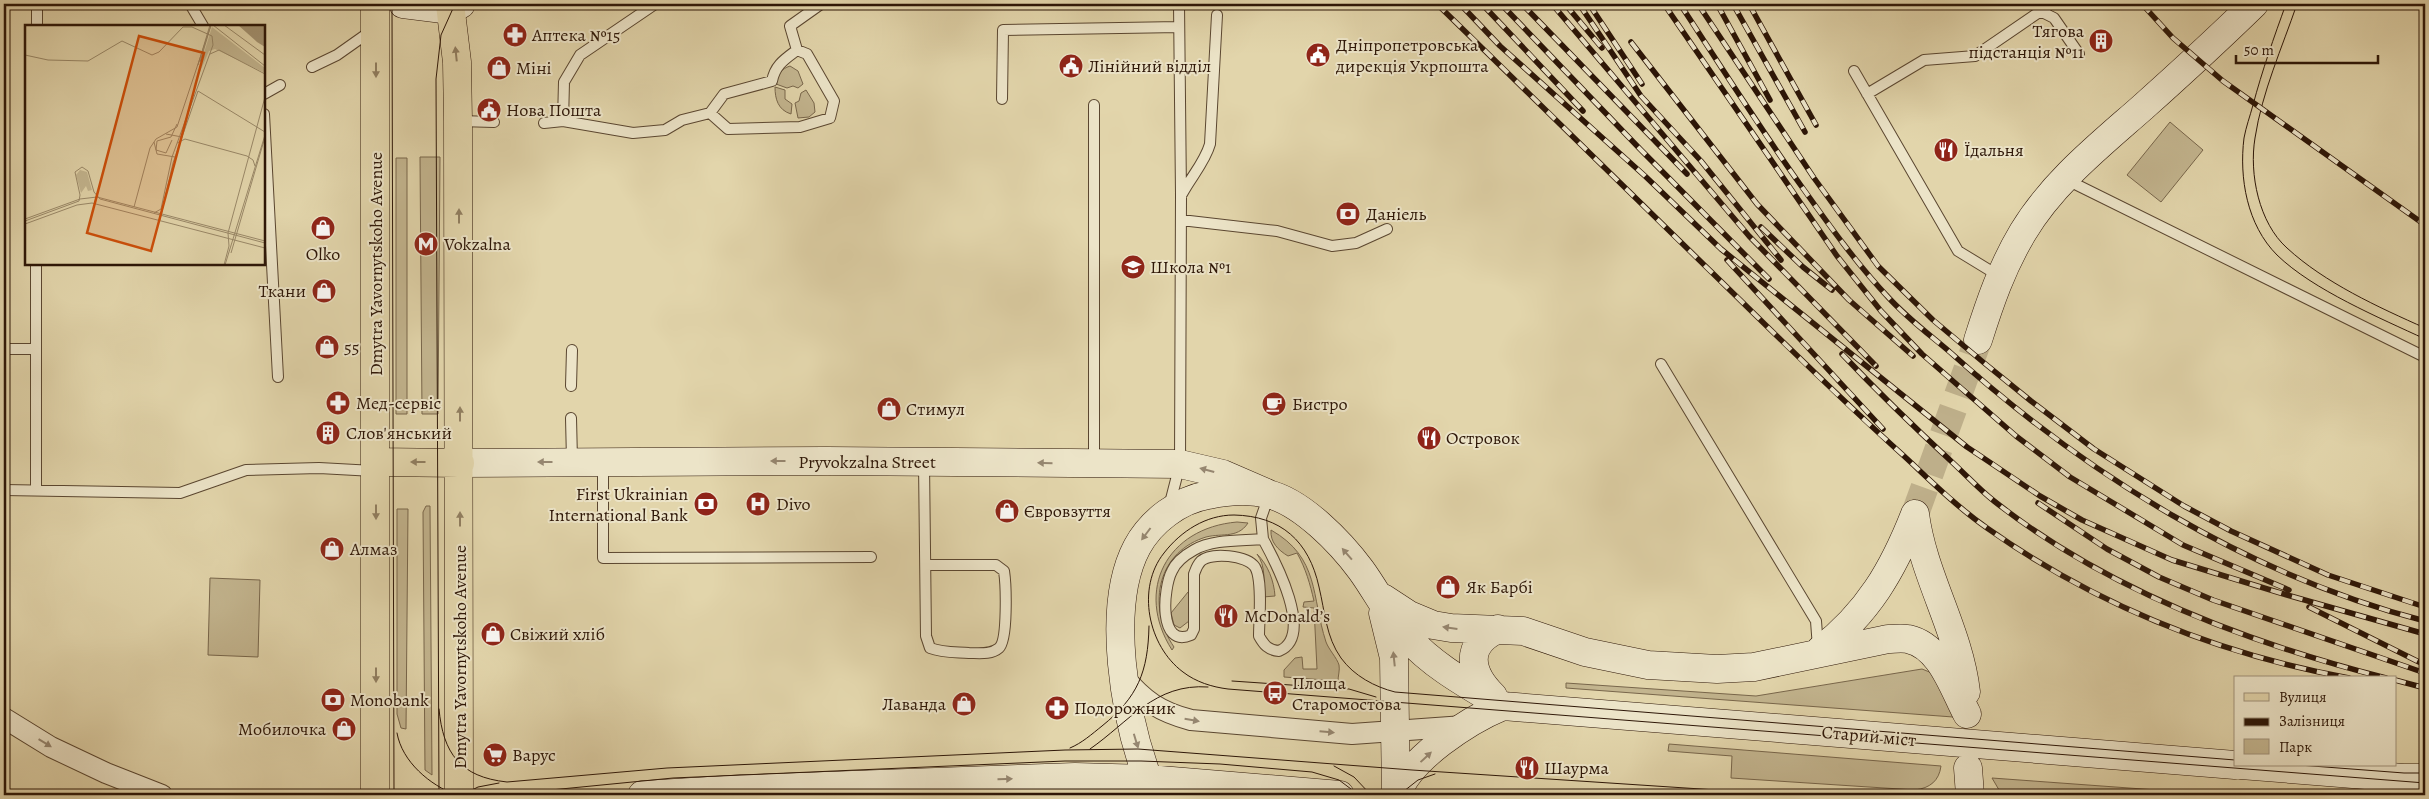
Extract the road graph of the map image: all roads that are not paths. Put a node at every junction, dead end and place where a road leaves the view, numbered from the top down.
1 (36, 4) edge
2 (190, 4) edge
3 (403, 4) edge
4 (655, 4) edge
5 (820, 4) edge
6 (1179, 4) edge
7 (2051, 4) edge
8 (2254, 4) edge
9 (454, 6) edge
10 (2040, 11) junction
11 (376, 16) edge
12 (1218, 16) dead end
13 (36, 25) edge
14 (202, 25) edge
15 (1179, 27) junction
16 (797, 50) junction
17 (2079, 54) dead end
18 (312, 68) dead end
19 (1854, 71) dead end
20 (280, 85) dead end
21 (265, 93) edge
22 (1867, 94) junction
23 (1002, 99) dead end
24 (1094, 105) dead end
25 (710, 113) junction
26 (458, 121) junction
27 (494, 122) dead end
28 (563, 122) junction
29 (544, 123) dead end
30 (265, 133) edge
31 (2065, 179) junction
32 (1181, 195) junction
33 (1181, 220) junction
34 (1387, 229) dead end
35 (36, 265) edge
36 (1999, 276) junction
37 (1978, 340) tunnel mouth
38 (4, 349) edge
39 (36, 349) junction
40 (572, 350) dead end
41 (2425, 357) edge
42 (1661, 364) dead end
43 (278, 377) dead end
44 (571, 386) dead end
45 (571, 418) dead end
46 (572, 461) junction
47 (603, 461) junction
48 (460, 462) junction
49 (924, 462) junction
50 (1094, 464) junction
51 (1180, 464) junction
52 (376, 466) junction
53 (4, 490) edge
54 (36, 490) junction
55 (1269, 494) junction
56 (1167, 513) junction
57 (1263, 539) junction
58 (871, 557) dead end
59 (926, 565) junction
60 (1375, 593) junction
61 (1498, 628) junction
62 (1818, 652) junction
63 (1123, 676) junction
64 (1502, 706) junction
65 (4, 718) edge
66 (1464, 726) junction
67 (1395, 731) junction
68 (2234, 765) edge
69 (2253, 766) edge
70 (1968, 768) dead end
71 (2425, 778) edge
72 (1148, 779) junction
73 (1074, 786) edge
74 (893, 789) edge
75 (741, 792) edge
76 (162, 795) edge
77 (375, 795) edge
78 (459, 795) edge
79 (642, 795) edge
80 (1340, 795) edge
81 (1397, 795) edge
82 (1970, 795) edge

1 - 13 lane
2 - 14 lane
3 - 9 main road
4 - 28 lane
5 - 16 lane
6 - 15 lane
7 - 10 lane
8 - 31 main road
26 -> 9 main road, Dmytra Yavornytskoho Avenue
10 - 17 lane
10 - 22 lane
11 - 18 lane
11 -> 52 main road, Dmytra Yavornytskoho Avenue
12 - 32 lane
15 - 23 lane
15 - 32 lane
16 - 25 lane
16 - 25 lane
19 - 22 lane
20 - 21 lane
22 - 36 lane
24 - 50 lane
25 - 28 lane
26 - 27 lane
48 -> 26 main road, Dmytra Yavornytskoho Avenue
28 - 29 lane
30 - 43 lane
31 - 36 main road
31 - 41 lane
32 - 33 lane
33 - 34 lane
33 - 51 lane
35 - 39 lane
36 - 37 main road
38 - 39 lane
39 - 54 lane
40 - 44 lane
42 - 62 lane
45 - 46 lane
46 - 47 main road, Pryvokzalna Street
46 -> 48 main road, Pryvokzalna Street
49 -> 47 main road, Pryvokzalna Street
47 - 58 lane
48 -> 52 main road
78 -> 48 main road, Dmytra Yavornytskoho Avenue
50 -> 49 main road, Pryvokzalna Street
49 - 59 lane
50 - 51 main road, Pryvokzalna Street
55 -> 51 main road, Pryvokzalna Street
51 - 56 lane
52 - 54 lane
52 -> 77 main road, Dmytra Yavornytskoho Avenue
53 - 54 lane
55 - 56 main road
55 - 57 lane
60 -> 55 main road, Pryvokzalna Street
56 -> 63 main road
57 - 57 lane
59 - 59 lane
61 -> 60 main road
60 - 64 main road
67 -> 60 main road
61 - 62 main road
61 - 64 main road
62 - 62 main road
63 -> 67 street
63 -> 72 main road
64 - 66 main road
64 - 68 main road, Старий міст
65 -> 76 street
66 - 67 street
81 -> 66 main road
67 - 81 main road
69 - 71 main road
70 - 82 main road
72 - 73 main road
72 - 80 main road
74 -> 73 main road
74 - 75 main road
75 - 79 main road

